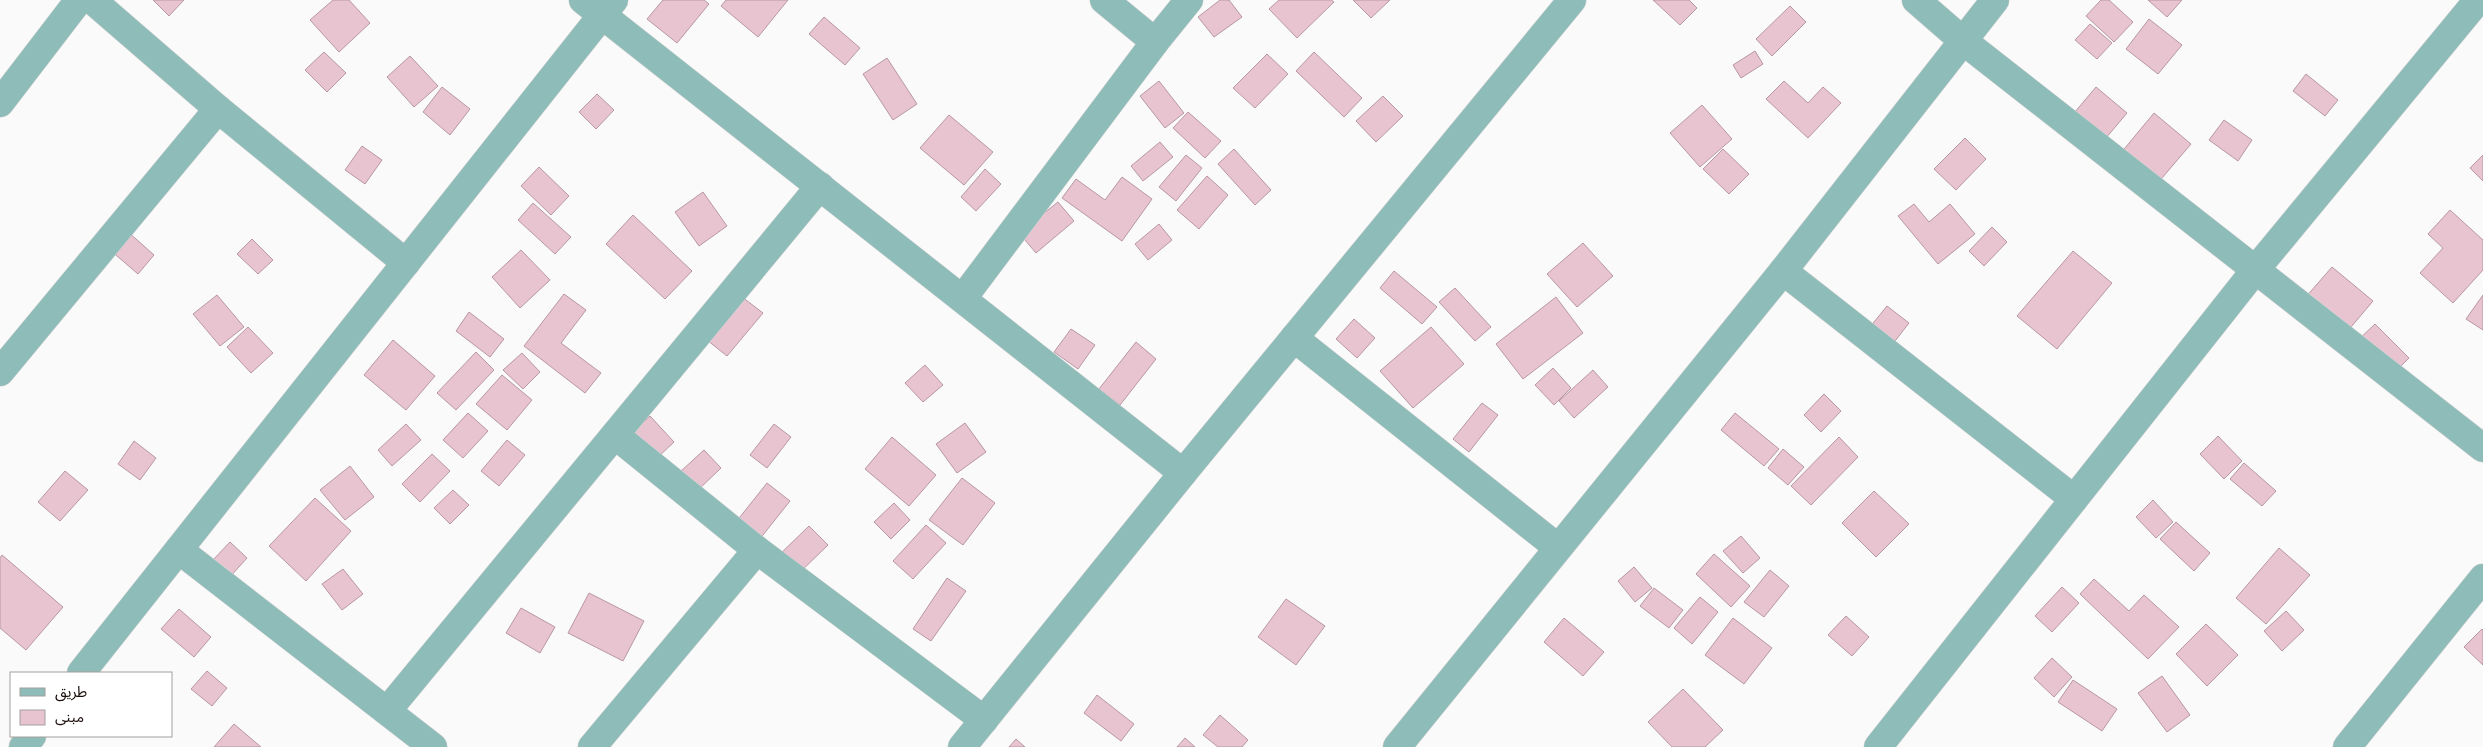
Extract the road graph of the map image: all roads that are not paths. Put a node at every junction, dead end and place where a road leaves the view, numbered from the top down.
1 (79, 0) edge
2 (92, 0) edge
3 (1104, 0) edge
4 (1189, 0) edge
5 (1572, 0) edge
6 (1916, 0) edge
7 (1995, 0) edge
8 (2478, 0) edge
9 (599, 5) edge
10 (1962, 40) junction
11 (1155, 42) junction
12 (0, 103) edge
13 (218, 110) junction
14 (820, 186) junction
15 (406, 263) junction
16 (2256, 269) junction
17 (1783, 270) junction
18 (963, 298) junction
19 (1294, 338) junction
20 (0, 372) edge
21 (615, 435) junction
22 (2483, 448) edge
23 (1183, 473) junction
24 (2074, 499) junction
25 (1557, 547) junction
26 (179, 550) junction
27 (756, 550) junction
28 (2483, 578) edge
29 (83, 672) edge
30 (388, 711) junction
31 (984, 720) junction
32 (31, 737) edge
33 (23, 747) edge
34 (434, 747) edge
35 (592, 747) edge
36 (962, 747) edge
37 (1397, 747) edge
38 (1878, 747) edge
39 (2347, 747) edge

1 - 12 street
2 - 13 street
3 - 11 street
4 - 11 street
5 - 19 street
6 - 10 street
7 - 10 street
8 - 16 street
9 - 14 street
9 - 15 street
10 - 16 street
10 - 17 street
11 - 18 street
13 - 15 street
13 - 20 street
14 - 18 street
14 - 21 street
15 - 26 street
16 - 22 street
16 - 24 street
17 - 24 street
17 - 25 street
18 - 23 street
19 - 23 street
19 - 25 street
21 - 27 street
21 - 30 street
23 - 31 street
24 - 38 street
25 - 37 street
26 - 29 street
26 - 30 street
27 - 31 street
27 - 35 street
28 - 39 street
30 - 34 street
31 - 36 street
32 - 33 street

